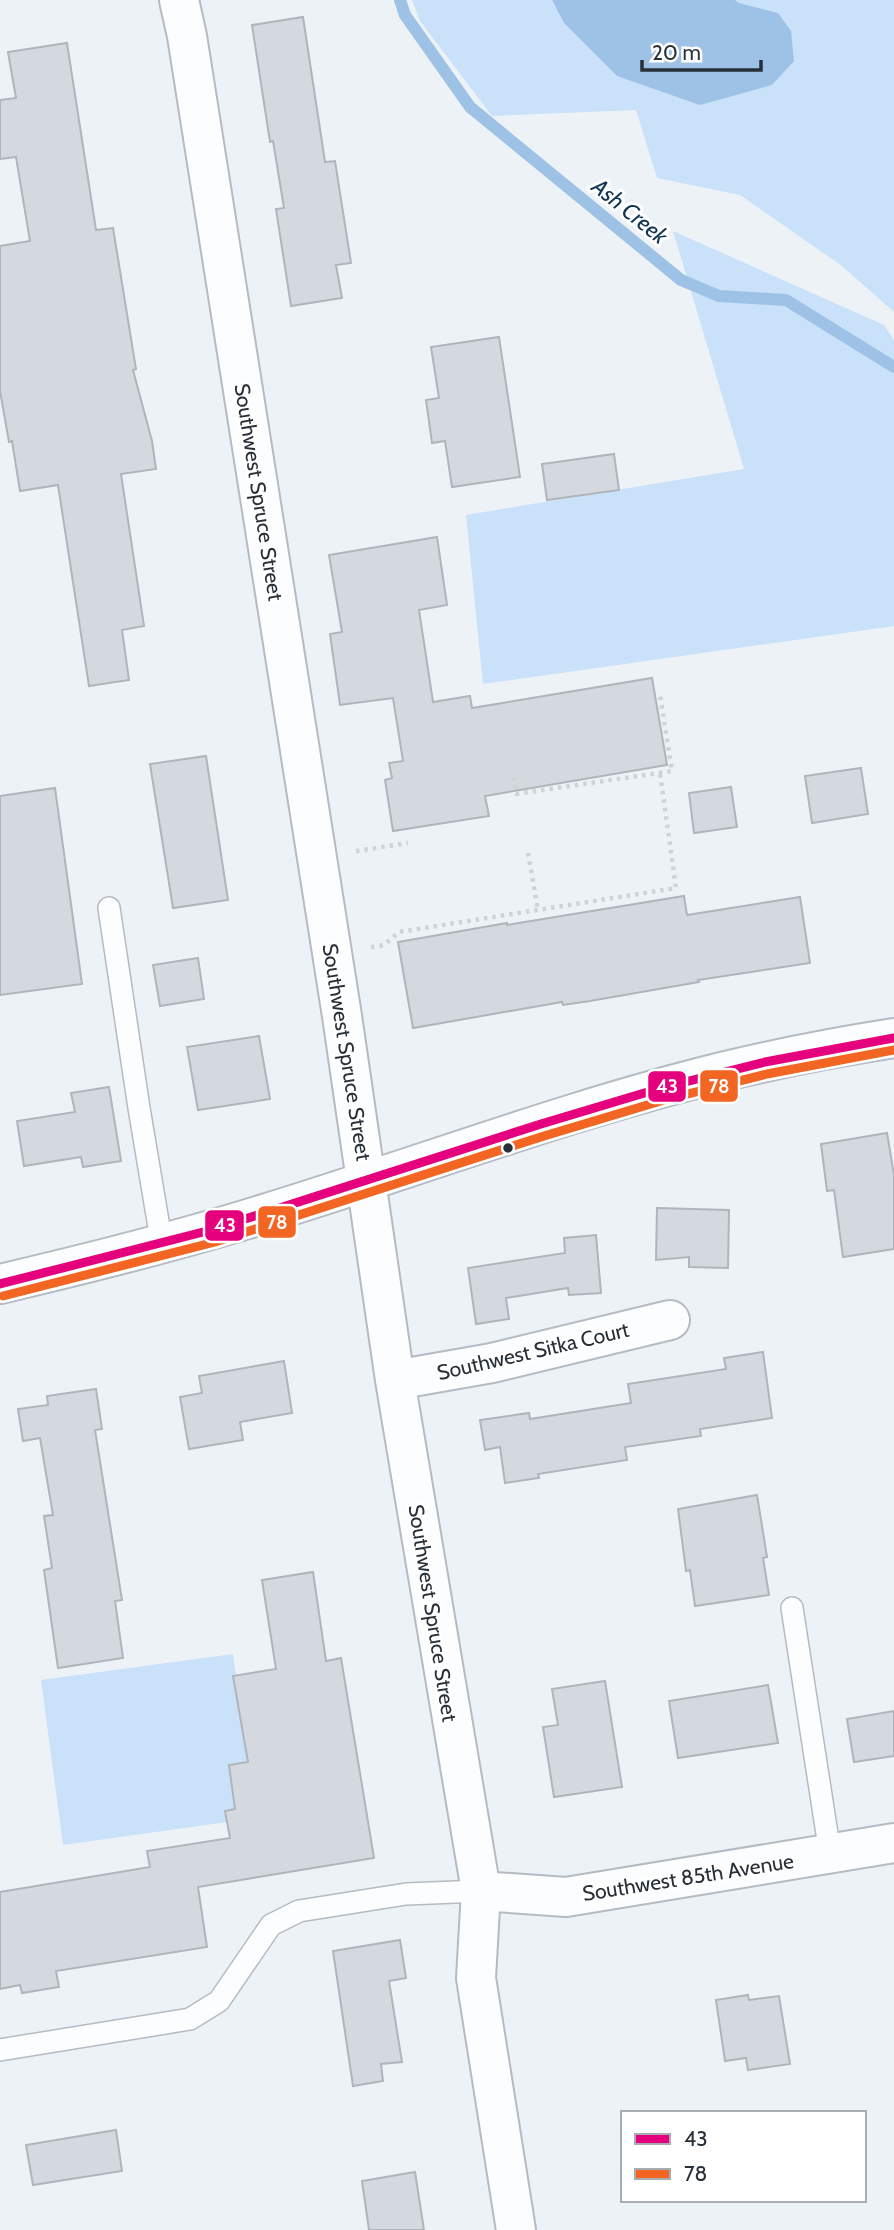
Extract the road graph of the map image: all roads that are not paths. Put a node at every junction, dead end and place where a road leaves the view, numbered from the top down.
1 (179, 0) edge
2 (109, 908) dead end
3 (894, 1038) edge
4 (368, 1181) junction
5 (163, 1245) junction
6 (0, 1284) edge
7 (670, 1320) dead end
8 (395, 1380) junction
9 (792, 1608) dead end
10 (894, 1843) edge
11 (830, 1853) junction
12 (481, 1891) junction
13 (0, 2050) edge
14 (516, 2230) edge

1 - 4 street, Southwest Spruce Street
2 - 5 lane
3 - 4 street
4 - 5 street
4 - 8 street, Southwest Spruce Street
5 - 6 street
7 - 8 street, Southwest Sitka Court
8 - 12 street, Southwest Spruce Street
9 - 11 lane
10 - 11 street, Southwest 85th Avenue
11 - 12 street, Southwest 85th Avenue
12 - 13 lane
12 - 14 street, Southwest Spruce Street

